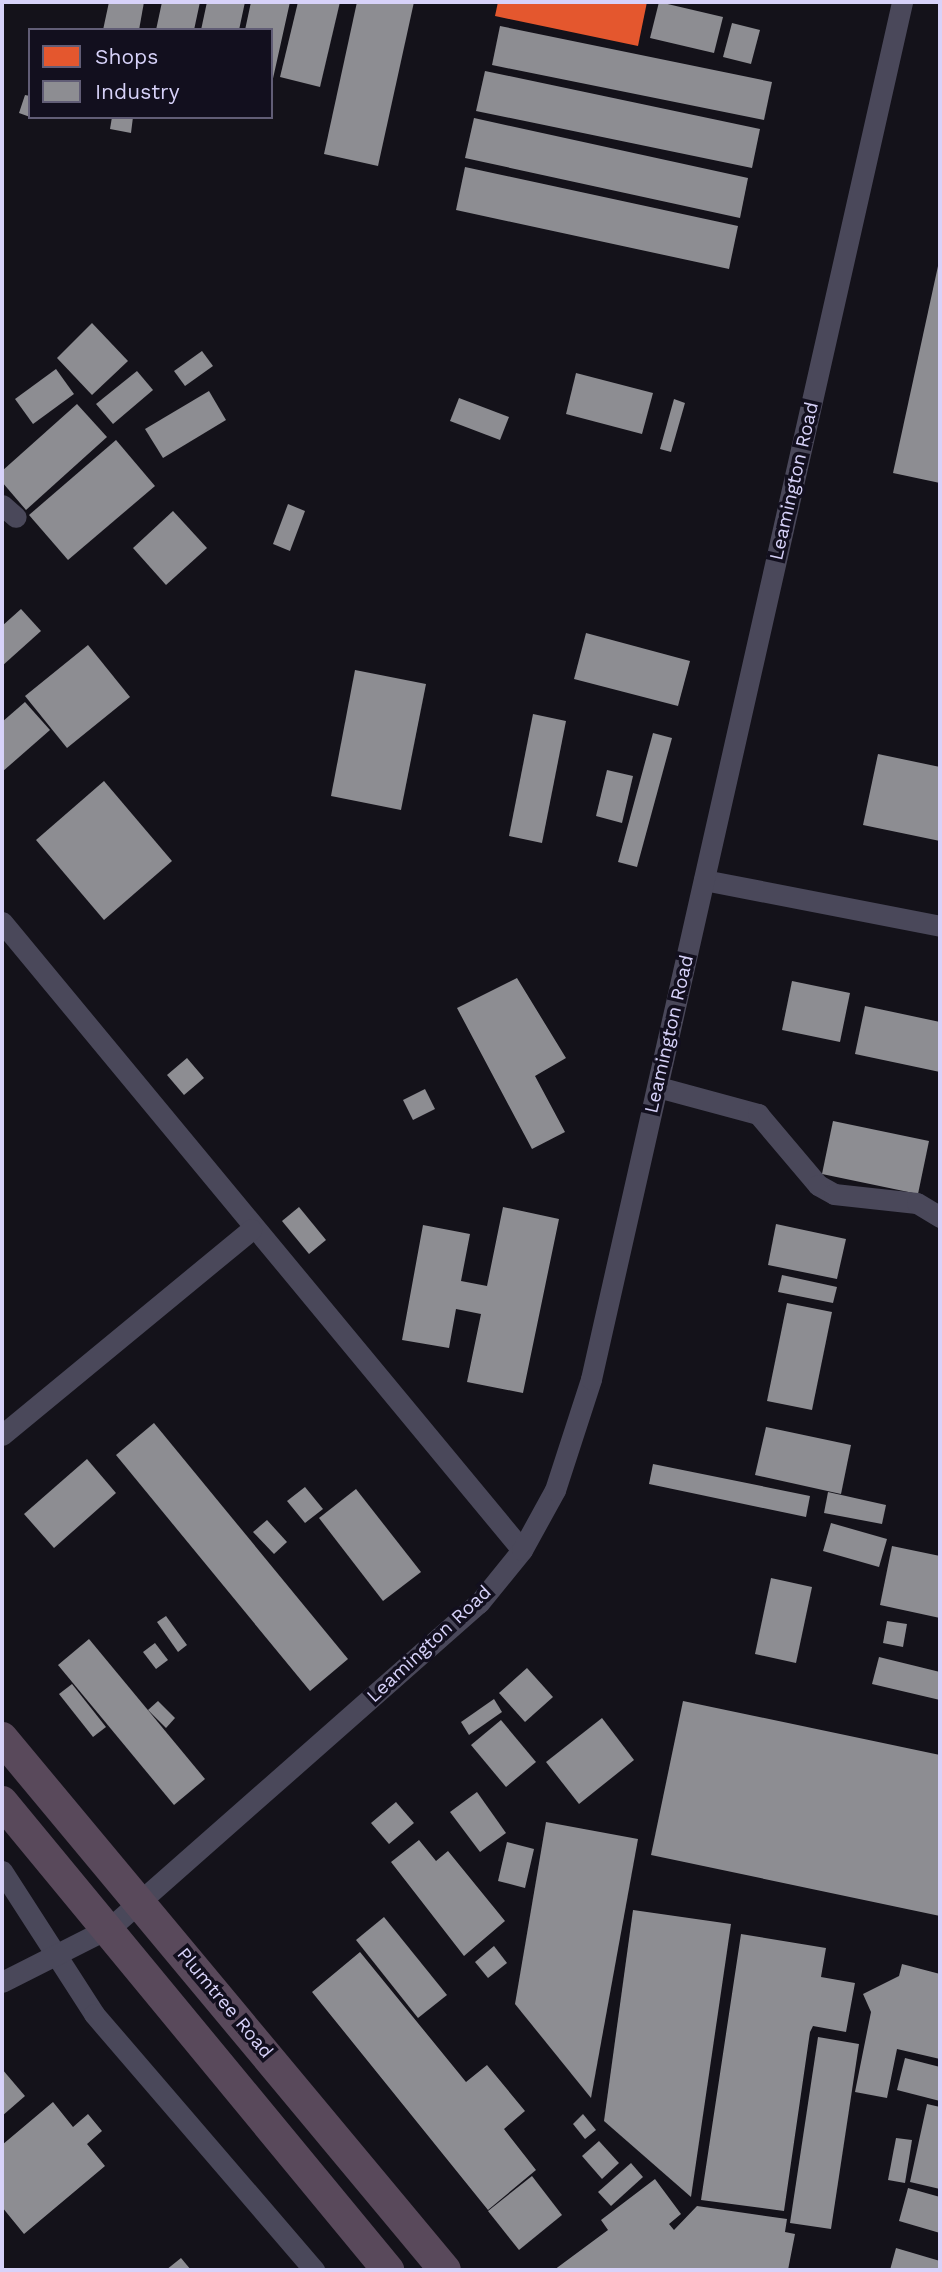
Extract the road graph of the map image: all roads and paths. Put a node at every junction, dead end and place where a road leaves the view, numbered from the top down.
1 (902, 2) edge
2 (704, 880) junction
3 (2, 922) edge
4 (940, 926) edge
5 (658, 1087) junction
6 (940, 1217) edge
7 (251, 1230) junction
8 (2, 1435) edge
9 (522, 1550) junction
10 (2, 1738) edge
11 (2, 1802) edge
12 (2, 1871) edge
13 (142, 1902) junction
14 (111, 1927) junction
15 (61, 1956) junction
16 (2, 1982) edge
17 (314, 2270) edge
18 (388, 2270) edge
19 (445, 2270) edge

1 - 2 street, Leamington Road
2 - 4 street
2 - 5 street, Leamington Road
3 - 7 street
5 - 6 street
5 - 9 street, Leamington Road
7 - 8 street
7 - 9 street
9 - 13 street, Leamington Road
10 - 13 highway, Plumtree Road
11 - 14 highway, Plumtree Road
12 - 15 street
13 - 14 street, Leamington Road
13 - 19 highway, Plumtree Road
14 - 15 street, Leamington Road
14 - 18 highway, Plumtree Road
15 - 16 street, Leamington Road
15 - 17 street

